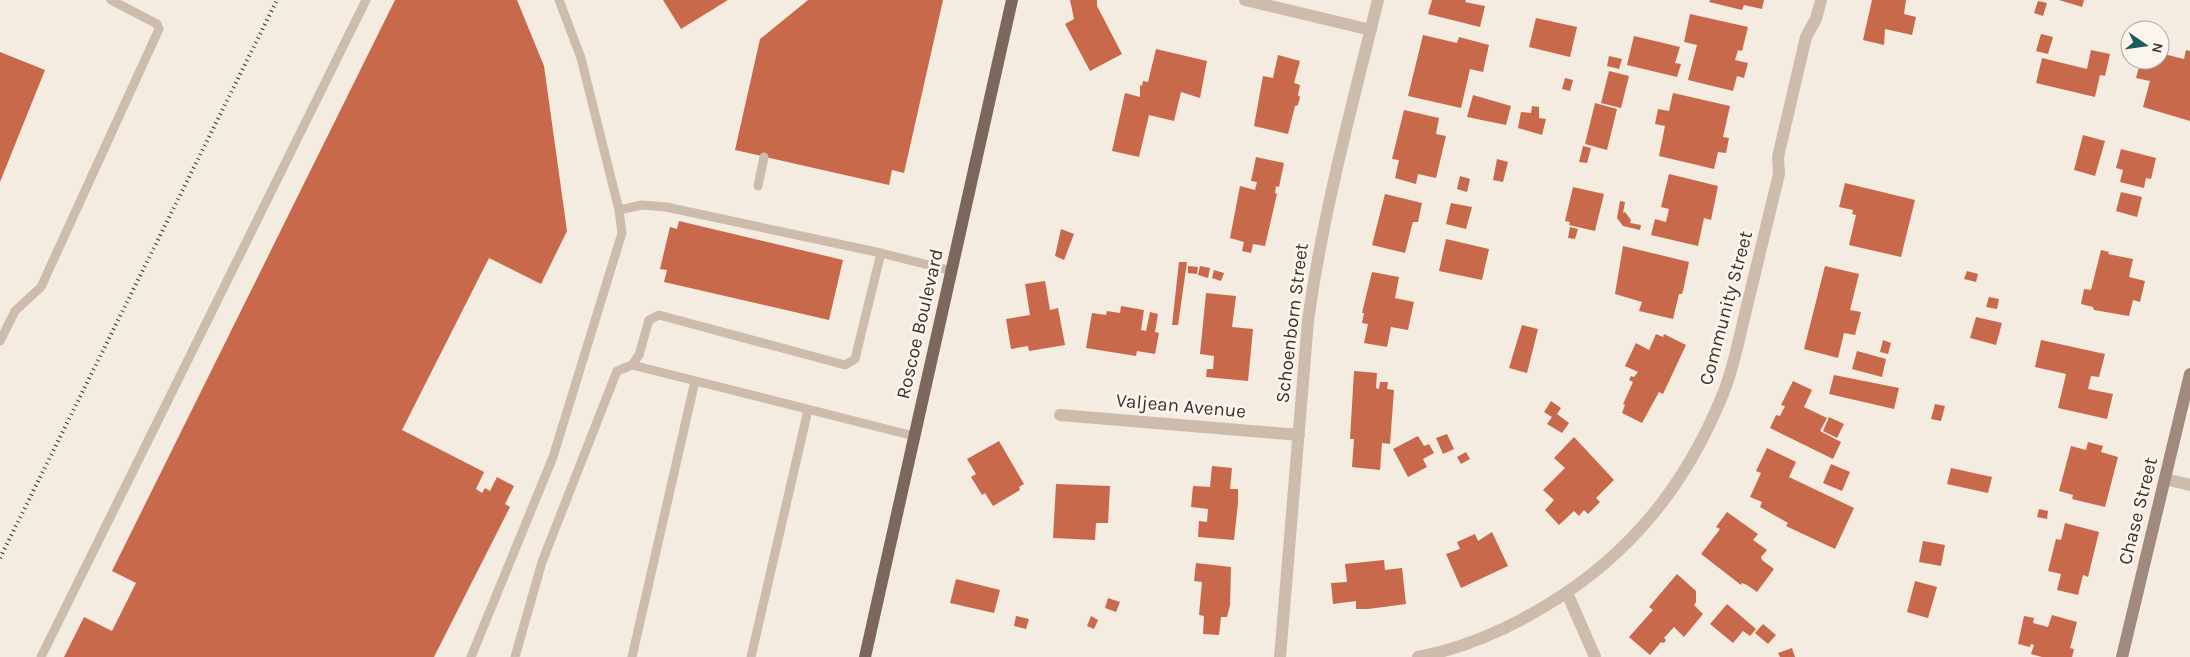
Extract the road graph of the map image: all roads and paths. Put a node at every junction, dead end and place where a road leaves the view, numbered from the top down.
1 (111, 0) edge
2 (366, 0) edge
3 (559, 0) edge
4 (1012, 0) edge
5 (1245, 0) edge
6 (1378, 0) edge
7 (1821, 0) edge
8 (1370, 30) junction
9 (764, 157) dead end
10 (758, 186) dead end
11 (619, 210) junction
12 (881, 254) junction
13 (952, 271) junction
14 (0, 342) edge
15 (632, 365) junction
16 (2190, 374) edge
17 (695, 381) junction
18 (808, 410) junction
19 (1060, 415) dead end
20 (1299, 435) junction
21 (914, 436) junction
22 (2165, 479) junction
23 (2190, 485) edge
24 (1567, 593) junction
25 (40, 657) edge
26 (471, 657) edge
27 (515, 657) edge
28 (632, 657) edge
29 (751, 657) edge
30 (865, 657) edge
31 (1280, 657) edge
32 (1418, 657) edge
33 (1595, 657) edge
34 (2122, 657) edge

1 - 14 lane
2 - 25 lane
3 - 11 lane
4 - 13 main road, Roscoe Boulevard
5 - 8 street
6 - 8 street, Schoenborn Street
7 - 24 street, Community Street
8 - 20 street, Schoenborn Street
9 - 10 lane
11 - 12 lane
11 - 26 lane
12 - 13 lane
12 - 15 lane
13 - 21 main road, Roscoe Boulevard
15 - 17 lane
15 - 27 lane
16 - 22 street, Chase Street
17 - 18 lane
17 - 28 lane
18 - 21 lane
18 - 29 lane
19 - 20 street, Valjean Avenue
20 - 31 street, Schoenborn Street
21 - 30 main road, Roscoe Boulevard
22 - 23 street
22 - 34 street, Chase Street
24 - 32 street, Community Street
24 - 33 street

